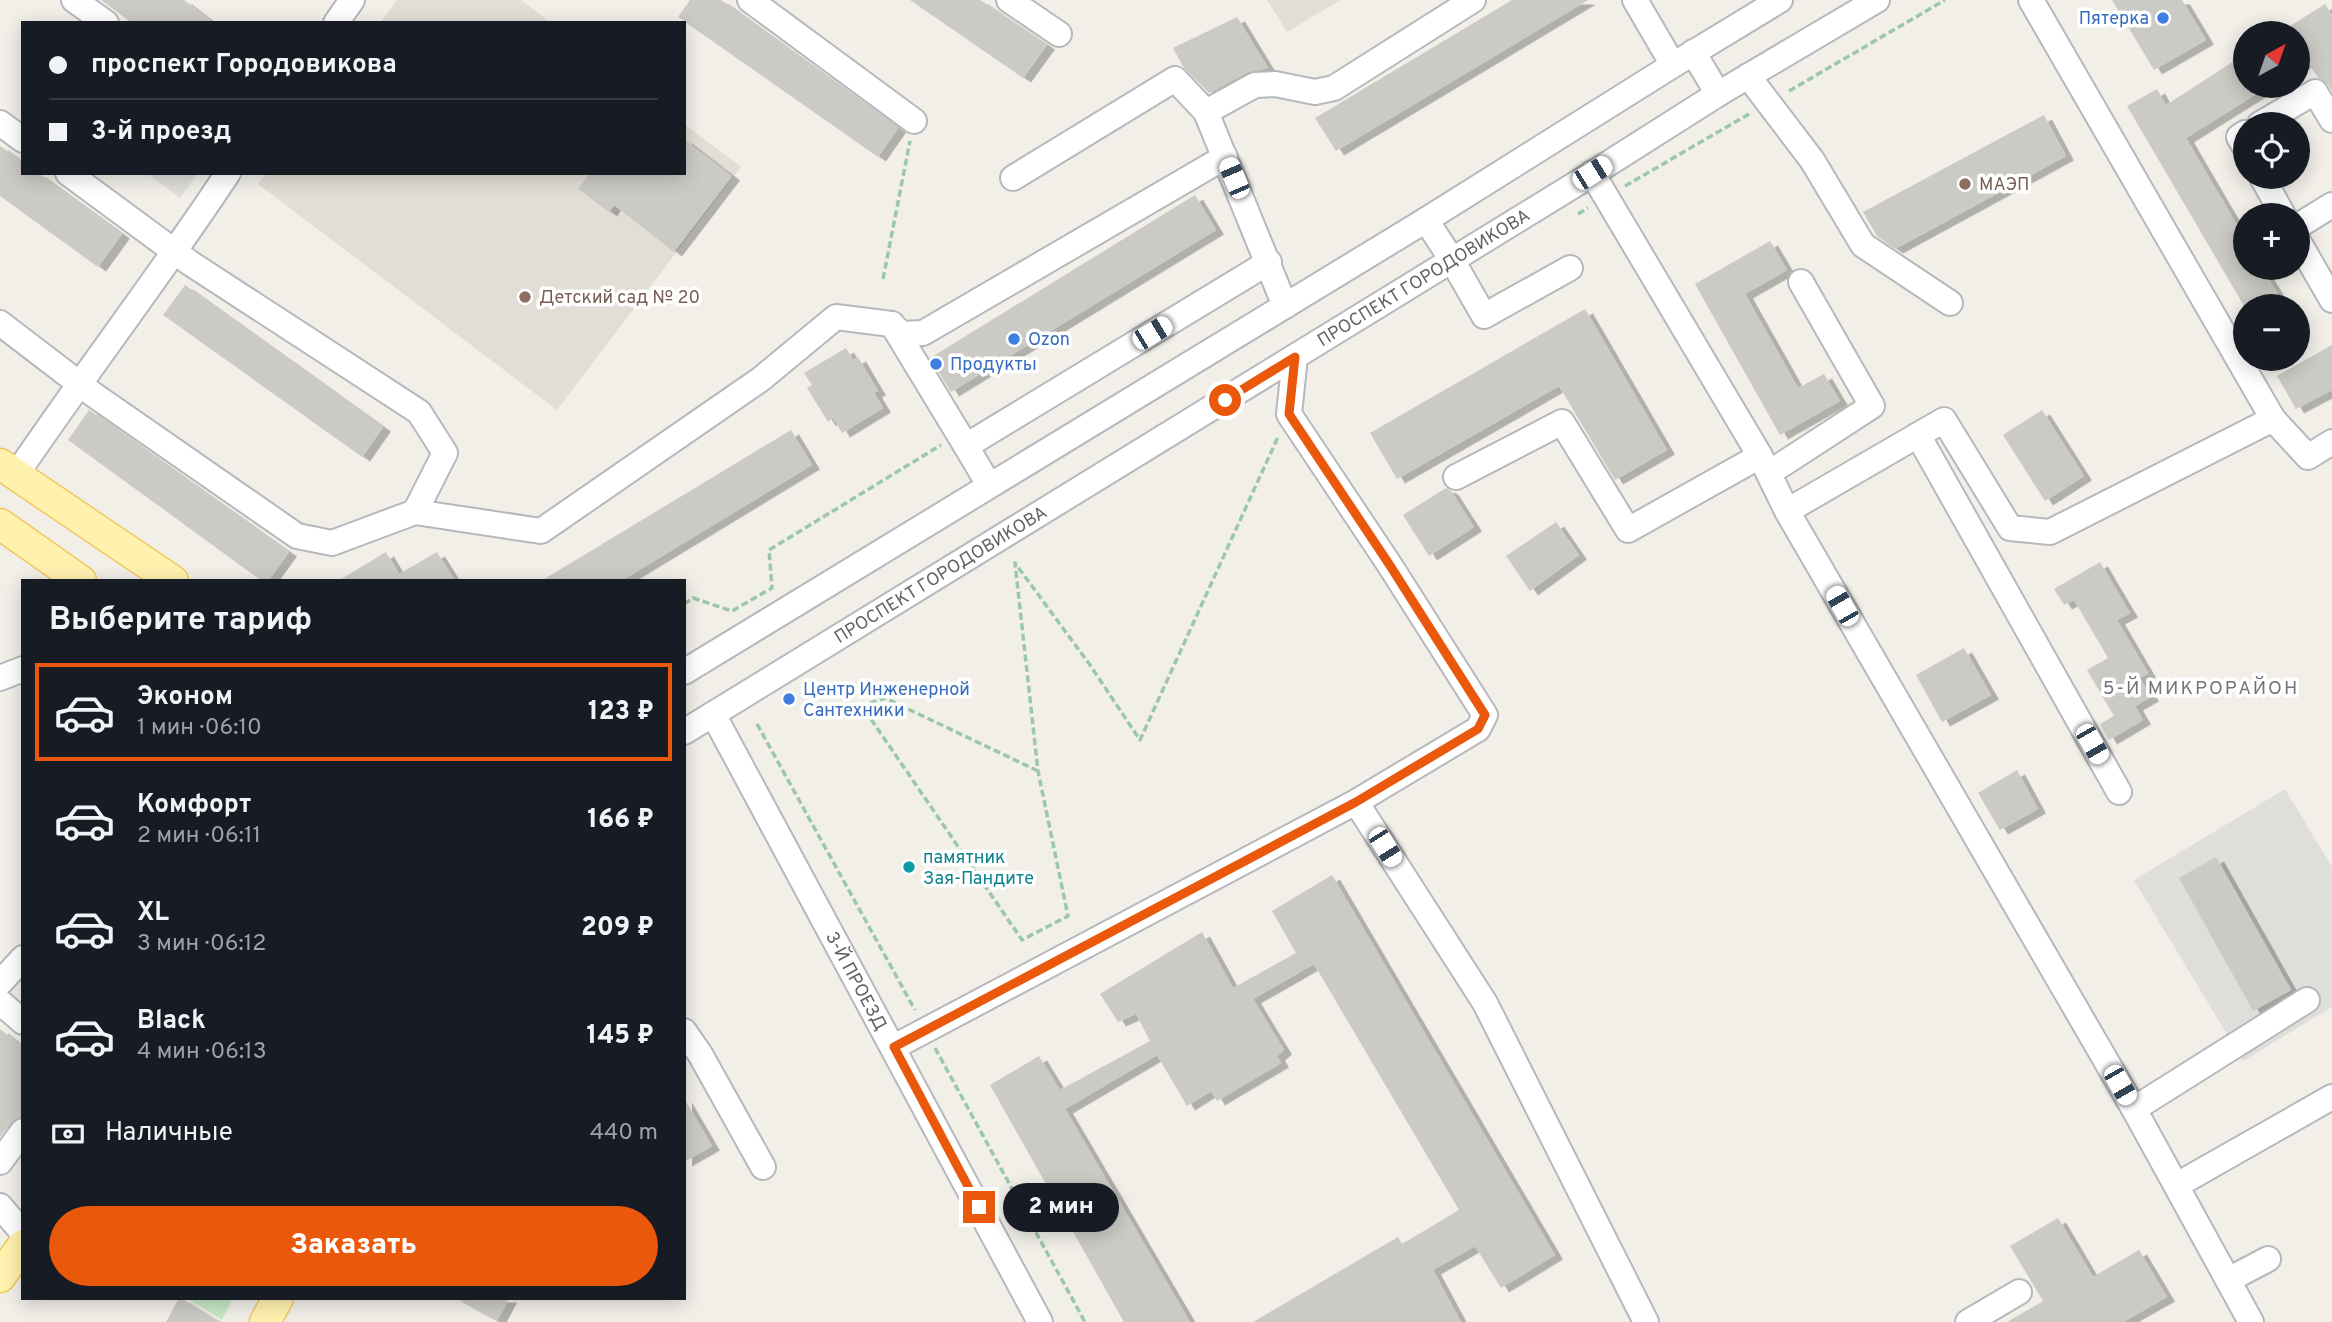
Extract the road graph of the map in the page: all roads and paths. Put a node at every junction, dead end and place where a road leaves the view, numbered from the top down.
1 (74, 0) edge
2 (352, 0) edge
3 (750, 0) edge
4 (1009, 0) edge
5 (1473, 0) edge
6 (1635, 0) edge
7 (1780, 0) edge
8 (1877, 0) edge
9 (2031, 0) edge
10 (103, 21) edge
11 (336, 21) edge
12 (1059, 34) dead end
13 (1683, 59) junction
14 (1748, 76) junction
15 (1717, 94) junction
16 (1206, 112) junction
17 (2281, 112) edge
18 (2332, 120) edge
19 (914, 121) joint
20 (0, 123) edge
21 (21, 139) edge
22 (1225, 157) junction
23 (1592, 173) junction
24 (71, 175) edge
25 (224, 175) edge
26 (1013, 178) dead end
27 (2332, 205) edge
28 (2310, 219) edge
29 (1426, 220) junction
30 (176, 252) junction
31 (1452, 260) junction
32 (1269, 262) junction
33 (2310, 262) edge
34 (1570, 268) dead end
35 (883, 279) dead end
36 (1801, 282) dead end
37 (2332, 300) edge
38 (1950, 303) dead end
39 (1285, 306) junction
40 (0, 323) edge
41 (891, 324) junction
42 (1295, 357) junction
43 (80, 382) junction
44 (1289, 414) junction
45 (2273, 419) junction
46 (1918, 435) junction
47 (2332, 442) edge
48 (965, 446) junction
49 (1765, 464) junction
50 (8, 470) edge
51 (1456, 477) dead end
52 (989, 485) junction
53 (1787, 511) junction
54 (415, 512) junction
55 (0, 524) edge
56 (78, 579) edge
57 (170, 579) edge
58 (686, 603) edge
59 (21, 670) edge
60 (686, 671) edge
61 (0, 678) edge
62 (713, 714) junction
63 (686, 731) edge
64 (1038, 771) junction
65 (2119, 792) dead end
66 (1356, 802) junction
67 (21, 960) edge
68 (0, 983) edge
69 (2307, 1000) dead end
70 (0, 1002) edge
71 (21, 1020) edge
72 (686, 1034) edge
73 (894, 1047) junction
74 (2332, 1097) edge
75 (2134, 1109) junction
76 (21, 1134) edge
77 (0, 1162) edge
78 (763, 1167) dead end
79 (2177, 1185) junction
80 (0, 1206) edge
81 (21, 1232) edge
82 (21, 1248) edge
83 (2268, 1259) dead end
84 (0, 1277) edge
85 (2228, 1280) junction
86 (2019, 1292) dead end
87 (277, 1300) edge
88 (265, 1322) edge
89 (1040, 1322) edge
90 (1646, 1322) edge
91 (1968, 1322) edge
92 (2251, 1322) edge

1 - 10 street
2 - 11 street
3 - 19 street
4 - 12 street
5 - 16 street
6 - 13 street
7 - 13 street
8 - 14 street, ПРОСПЕКТ ГОРОДОВИКОВА
9 - 45 street
13 - 15 street
13 - 29 street
14 - 15 street, ПРОСПЕКТ ГОРОДОВИКОВА
14 - 38 street
15 - 23 street, ПРОСПЕКТ ГОРОДОВИКОВА
16 - 22 street
16 - 26 street
17 - 18 street
19 - 35 path
20 - 21 street
22 - 32 street
22 - 41 street
23 - 31 street, ПРОСПЕКТ ГОРОДОВИКОВА
23 - 49 street
24 - 30 street
25 - 30 street
27 - 28 street
29 - 31 street
29 - 39 street
30 - 43 street
30 - 54 street
31 - 34 street
31 - 42 street, ПРОСПЕКТ ГОРОДОВИКОВА
32 - 39 street
32 - 48 street
33 - 37 street
36 - 49 street
39 - 52 street
40 - 43 street
41 - 48 street
41 - 54 street
42 - 44 street
42 - 62 street, ПРОСПЕКТ ГОРОДОВИКОВА
43 - 50 street
43 - 54 street
44 - 64 path
44 - 66 street
45 - 46 street
45 - 47 street
46 - 53 street
46 - 65 street
48 - 52 street
48 - 58 path
49 - 51 street
49 - 53 street
50 - 57 main road
52 - 60 street
53 - 75 street
55 - 56 main road
59 - 61 street
62 - 63 street, ПРОСПЕКТ ГОРОДОВИКОВА
62 - 73 street, 3-Й ПРОЕЗД
64 - 64 path
66 - 73 street
66 - 90 street
67 - 68 street
69 - 75 street
70 - 71 street
72 - 78 street
73 - 89 street, 3-Й ПРОЕЗД
74 - 79 street
75 - 79 street
76 - 77 street
79 - 85 street
80 - 81 street
82 - 84 main road
83 - 85 street
85 - 92 street
86 - 91 street
87 - 88 main road

